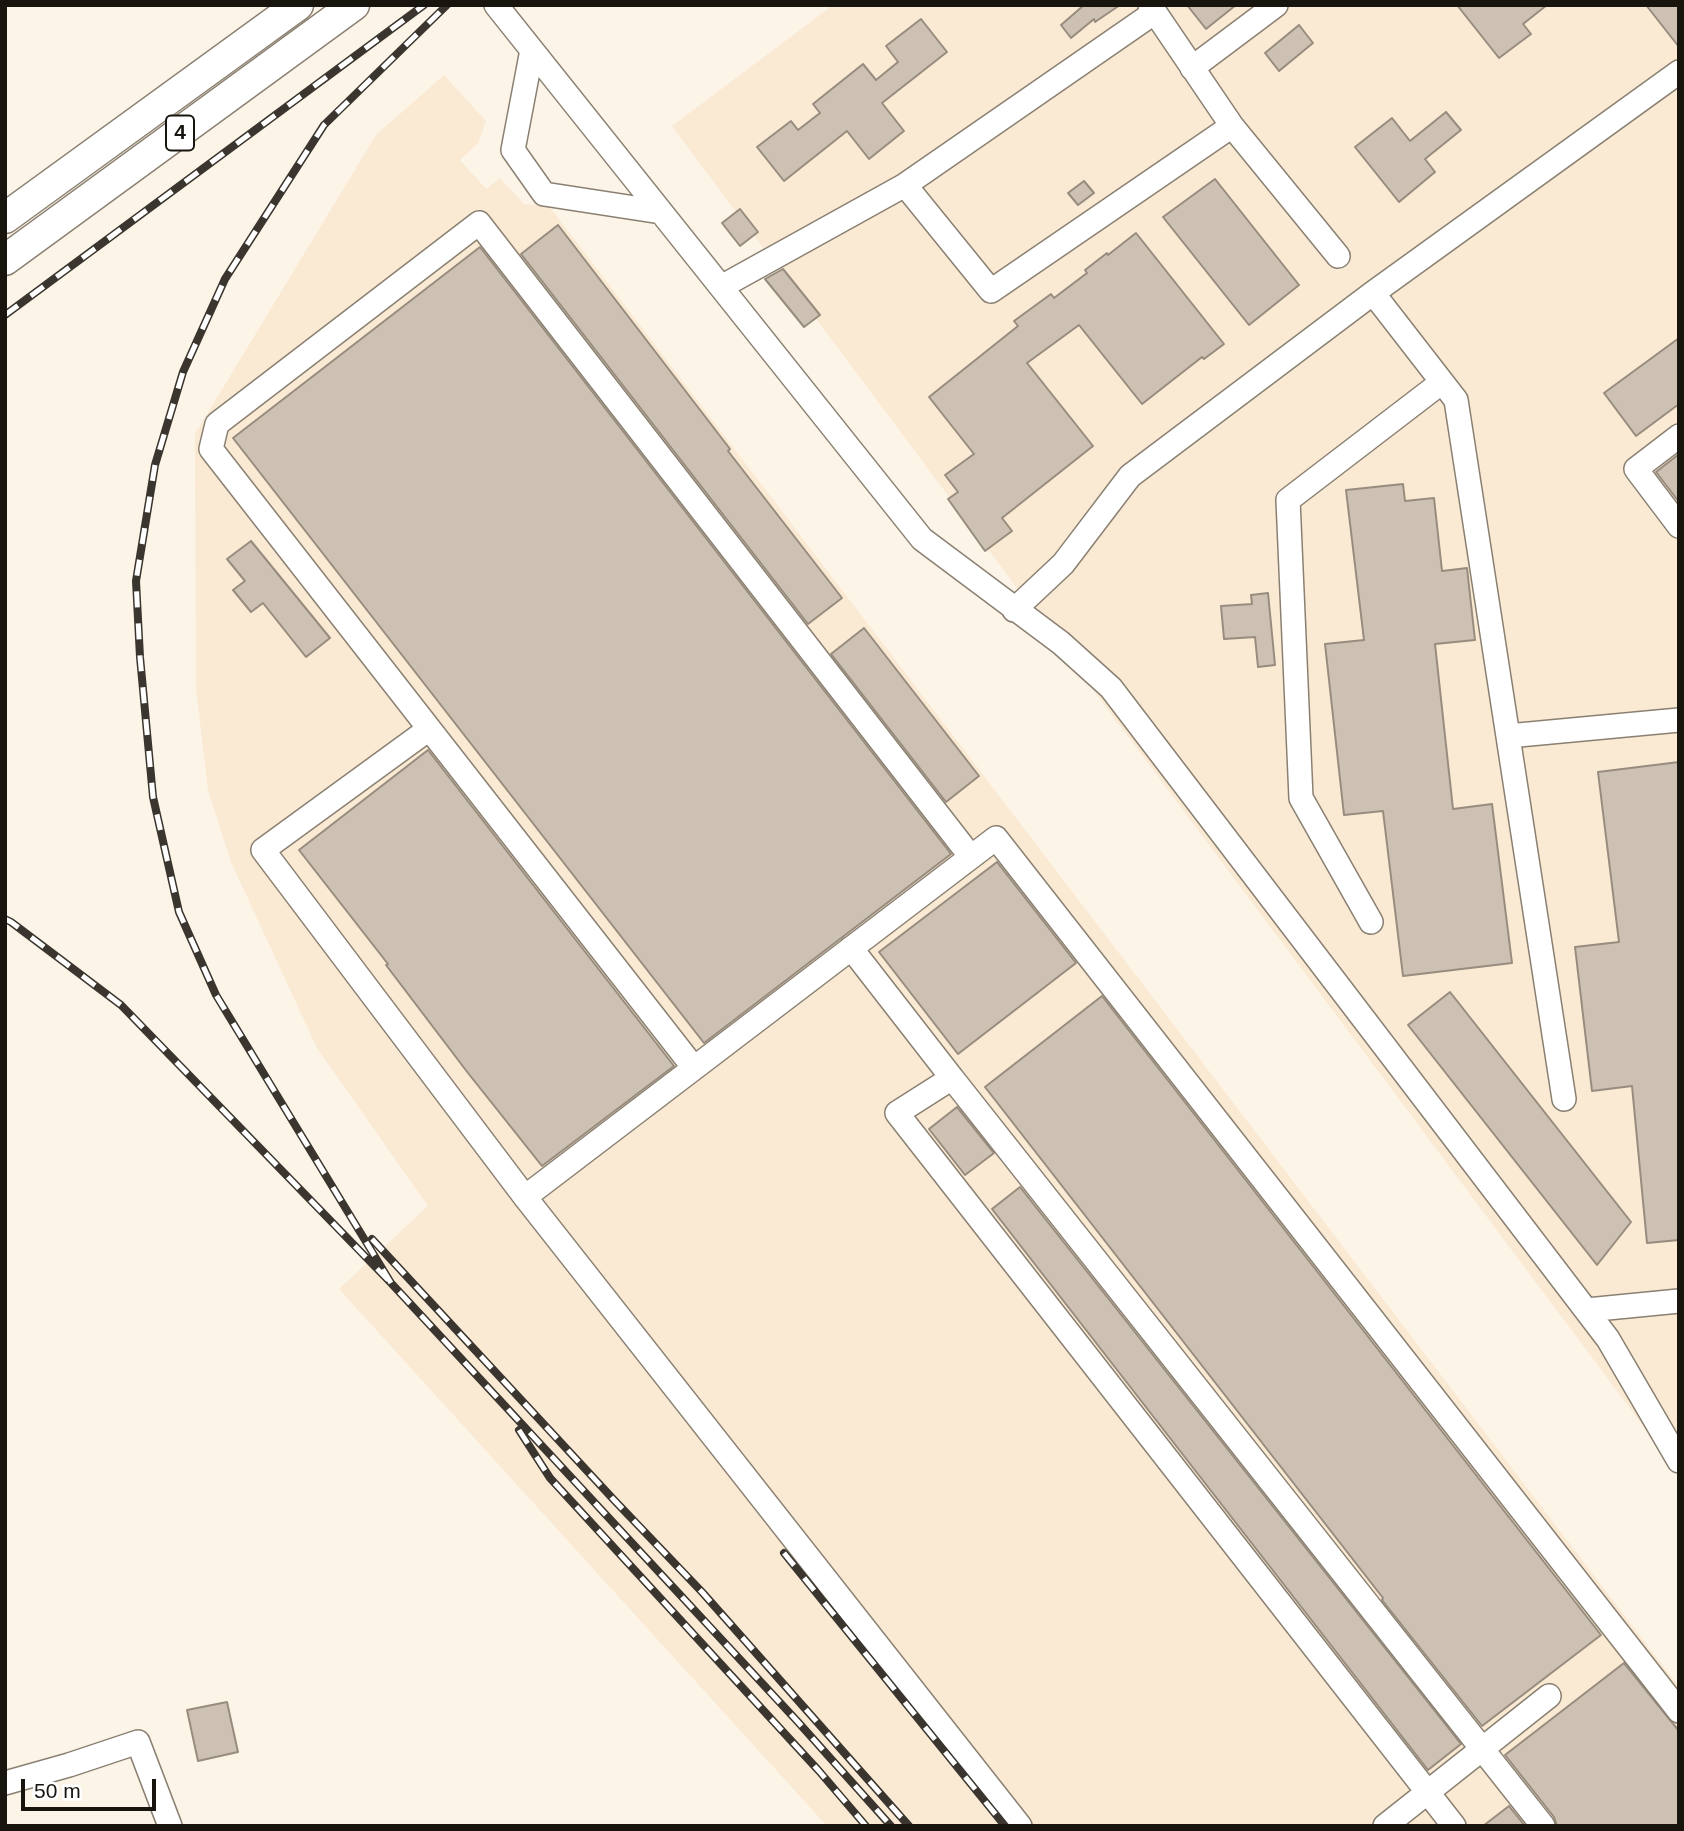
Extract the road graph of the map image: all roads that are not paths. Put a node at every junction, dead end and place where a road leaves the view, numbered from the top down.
1 (298, 5) edge
2 (354, 5) edge
3 (496, 5) edge
4 (1276, 5) edge
5 (1153, 9) edge
6 (532, 50) junction
7 (1192, 68) junction
8 (1679, 72) edge
9 (1232, 126) junction
10 (905, 185) junction
11 (661, 212) junction
12 (5, 218) edge
13 (1338, 256) dead end
14 (5, 260) edge
15 (721, 287) junction
16 (1373, 293) junction
17 (1442, 382) junction
18 (1679, 436) edge
19 (1679, 526) edge
20 (1014, 610) junction
21 (1679, 720) edge
22 (429, 729) junction
23 (1508, 736) junction
24 (971, 857) junction
25 (1371, 922) dead end
26 (851, 948) junction
27 (694, 1068) junction
28 (952, 1078) junction
29 (1564, 1099) dead end
30 (526, 1197) junction
31 (1679, 1301) edge
32 (1587, 1310) junction
33 (1679, 1461) edge
34 (1549, 1696) dead end
35 (1679, 1711) edge
36 (1482, 1749) junction
37 (5, 1783) edge
38 (1427, 1792) junction
39 (170, 1826) edge
40 (1020, 1826) edge
41 (1385, 1826) edge
42 (1454, 1826) edge
43 (1543, 1826) edge

1 - 12 main road, 4
2 - 14 main road, 4
3 - 6 street
4 - 7 street
5 - 7 street
5 - 10 street
6 - 11 street
6 - 11 street
7 - 9 street
8 - 16 street
9 - 10 street
9 - 13 street
10 - 15 street
11 - 15 street
15 - 20 street
16 - 17 street
16 - 20 street
17 - 23 street
17 - 25 street
18 - 19 street
20 - 32 street
21 - 23 street
22 - 24 street
22 - 27 street
22 - 30 street
23 - 29 street
24 - 26 street
24 - 35 street
26 - 27 street
26 - 28 street
27 - 30 street
28 - 36 street
28 - 38 street
30 - 40 street
31 - 32 street
32 - 33 street
34 - 36 street
36 - 38 street
36 - 43 street
37 - 39 street
38 - 41 street
38 - 42 street

